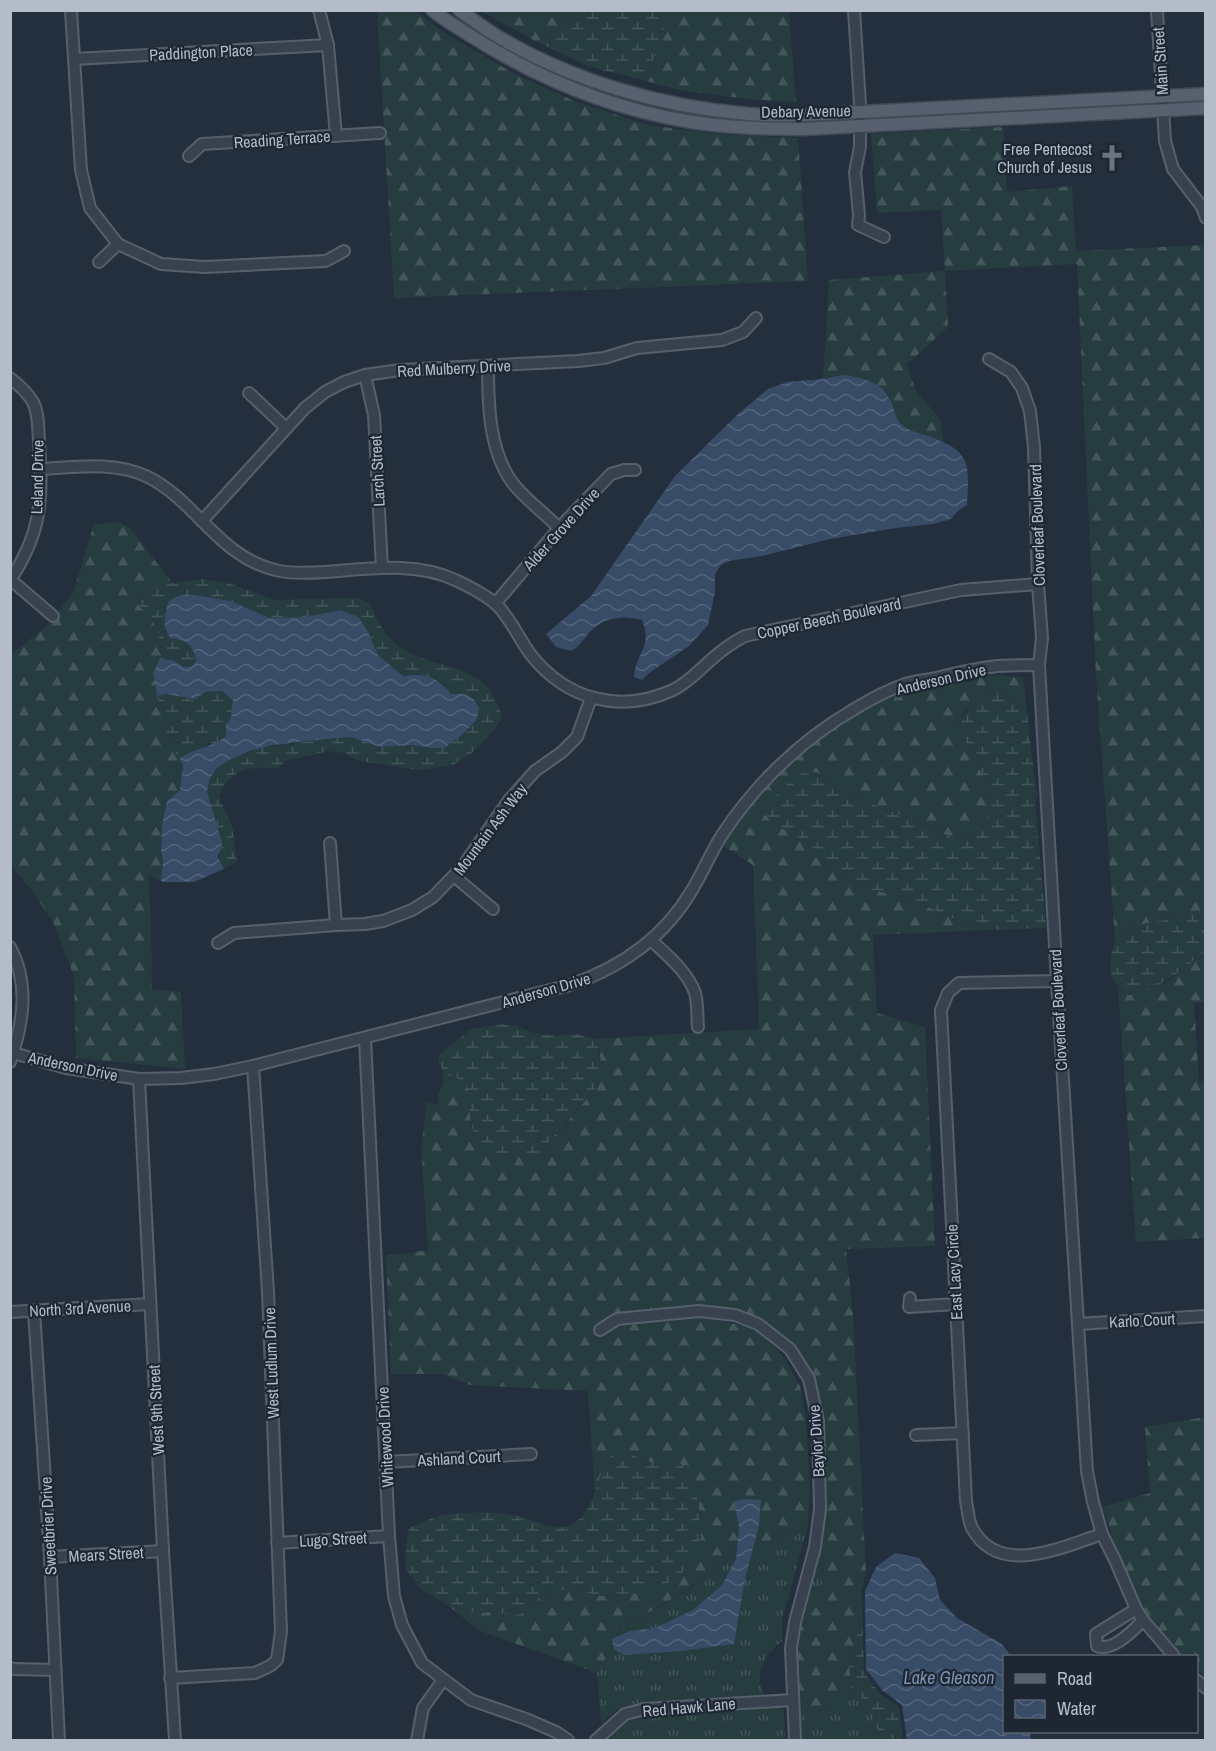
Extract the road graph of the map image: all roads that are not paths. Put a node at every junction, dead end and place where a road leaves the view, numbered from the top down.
1 (71, 10) edge
2 (319, 10) edge
3 (432, 10) edge
4 (459, 10) edge
5 (854, 10) edge
6 (1157, 10) edge
7 (328, 45) junction
8 (74, 59) junction
9 (1206, 94) edge
10 (1163, 96) junction
11 (1206, 108) edge
12 (1164, 111) junction
13 (859, 112) junction
14 (860, 127) junction
15 (380, 133) dead end
16 (336, 136) junction
17 (189, 156) dead end
18 (1206, 218) edge
19 (884, 237) dead end
20 (118, 244) junction
21 (344, 250) dead end
22 (99, 262) dead end
23 (756, 318) dead end
24 (989, 359) dead end
25 (488, 366) junction
26 (365, 375) junction
27 (10, 378) edge
28 (249, 393) dead end
29 (286, 428) junction
30 (41, 469) junction
31 (635, 470) dead end
32 (202, 521) junction
33 (559, 528) junction
34 (382, 568) junction
35 (10, 580) edge
36 (1038, 584) junction
37 (495, 604) junction
38 (53, 616) dead end
39 (1039, 665) junction
40 (591, 698) junction
41 (330, 843) dead end
42 (455, 877) junction
43 (493, 909) dead end
44 (336, 925) junction
45 (652, 941) junction
46 (218, 943) dead end
47 (10, 946) edge
48 (1057, 981) junction
49 (698, 1027) dead end
50 (365, 1038) junction
51 (11, 1056) edge
52 (253, 1066) junction
53 (139, 1079) junction
54 (910, 1298) dead end
55 (150, 1304) junction
56 (956, 1304) junction
57 (34, 1311) junction
58 (10, 1312) edge
59 (1206, 1316) edge
60 (1078, 1324) junction
61 (600, 1330) dead end
62 (963, 1433) junction
63 (916, 1435) dead end
64 (531, 1454) dead end
65 (387, 1462) junction
66 (1102, 1534) junction
67 (389, 1536) junction
68 (277, 1543) junction
69 (163, 1551) junction
70 (50, 1557) junction
71 (1136, 1609) junction
72 (1143, 1620) junction
73 (1173, 1655) edge
74 (10, 1668) edge
75 (54, 1670) junction
76 (170, 1678) junction
77 (443, 1680) junction
78 (793, 1700) junction
79 (58, 1740) edge
80 (175, 1740) edge
81 (417, 1740) edge
82 (567, 1740) edge
83 (596, 1740) edge
84 (795, 1740) edge

1 - 8 street
2 - 7 street
3 - 14 main road, Debary Avenue
4 - 13 main road, Debary Avenue
5 - 13 street
6 - 10 street, Main Street
7 - 8 street, Paddington Place
7 - 16 street
8 - 20 street
9 - 10 main road, Debary Avenue
10 - 12 street, Main Street
10 - 13 main road, Debary Avenue
11 - 12 main road, Debary Avenue
12 - 14 main road, Debary Avenue
12 - 18 street, Main Street
13 - 14 street
14 - 19 street
15 - 16 street, Reading Terrace
16 - 17 street, Reading Terrace
20 - 21 street
20 - 22 street
23 - 25 street, Red Mulberry Drive
24 - 36 street, Cloverleaf Boulevard
25 - 26 street, Red Mulberry Drive
25 - 33 street
26 - 29 street, Red Mulberry Drive
26 - 34 street, Larch Street
27 - 30 street, Leland Drive
28 - 29 street
29 - 32 street, Red Mulberry Drive
30 - 32 street, Copper Beech Boulevard
30 - 35 street, Leland Drive
31 - 33 street, Alder Grove Drive
32 - 34 street, Copper Beech Boulevard
33 - 37 street, Alder Grove Drive
34 - 37 street, Copper Beech Boulevard
35 - 38 street
36 - 39 street, Cloverleaf Boulevard
36 - 40 street, Copper Beech Boulevard
37 - 40 street, Copper Beech Boulevard
39 - 45 street, Anderson Drive
39 - 48 street, Cloverleaf Boulevard
40 - 42 street, Mountain Ash Way
41 - 44 street
42 - 43 street
42 - 44 street, Mountain Ash Way
44 - 46 street, Mountain Ash Way
45 - 49 street
45 - 50 street, Anderson Drive
47 - 51 street
48 - 56 street, East Lacy Circle
48 - 60 street, Cloverleaf Boulevard
50 - 52 street, Anderson Drive
50 - 65 street, Whitewood Drive
51 - 53 street, Anderson Drive
52 - 53 street, Anderson Drive
52 - 68 street, West Ludlum Drive
53 - 55 street, West 9th Street
54 - 56 street
55 - 57 street, North 3rd Avenue
55 - 69 street, West 9th Street
56 - 62 street, East Lacy Circle
57 - 58 street, North 3rd Avenue
57 - 70 street, Sweetbrier Drive
59 - 60 street, Karlo Court
60 - 66 street, Cloverleaf Boulevard
61 - 78 street, Baylor Drive
62 - 63 street
62 - 66 street, East Lacy Circle
64 - 65 street, Ashland Court
65 - 67 street, Whitewood Drive
66 - 71 street, Cloverleaf Boulevard
67 - 68 street, Lugo Street
67 - 77 street, Whitewood Drive
68 - 76 street, West Ludlum Drive
69 - 70 street, Mears Street
69 - 76 street, West 9th Street
70 - 75 street, Sweetbrier Drive
71 - 72 street, Cloverleaf Boulevard
71 - 72 street
72 - 73 street, Cloverleaf Boulevard
74 - 75 street
75 - 79 street, Sweetbrier Drive
76 - 80 street, West 9th Street
77 - 81 street
77 - 82 street, Whitewood Drive
78 - 83 street, Red Hawk Lane
78 - 84 street, Baylor Drive

